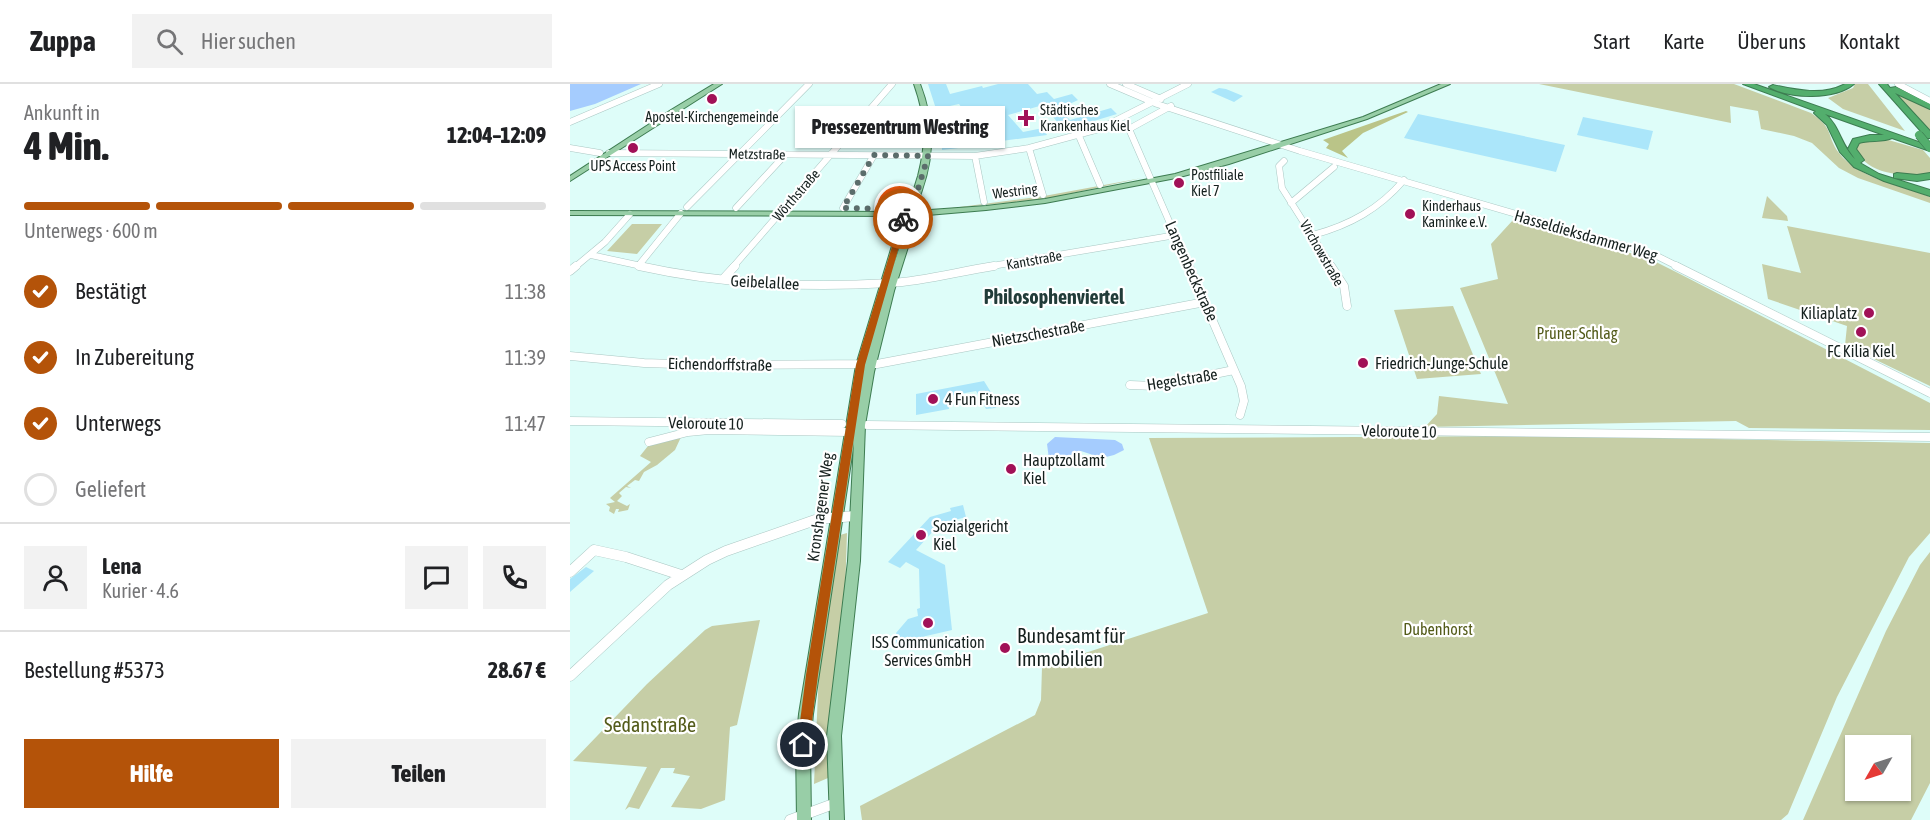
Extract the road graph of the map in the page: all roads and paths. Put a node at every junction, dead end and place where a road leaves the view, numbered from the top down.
1 (659, 84) edge
2 (710, 84) edge
3 (719, 84) edge
4 (809, 84) edge
5 (892, 84) edge
6 (917, 84) edge
7 (1110, 84) edge
8 (1126, 84) edge
9 (1188, 84) edge
10 (1433, 84) edge
11 (1447, 84) edge
12 (1747, 84) edge
13 (1761, 84) edge
14 (1850, 84) edge
15 (1875, 84) edge
16 (1885, 84) edge
17 (1898, 84) edge
18 (1775, 95) junction
19 (1160, 99) junction
20 (1930, 101) edge
21 (1154, 102) junction
22 (1172, 106) junction
23 (1930, 107) edge
24 (570, 122) edge
25 (1115, 122) junction
26 (1129, 129) junction
27 (1079, 136) junction
28 (1275, 141) junction
29 (1287, 142) junction
30 (1929, 144) edge
31 (570, 148) edge
32 (1029, 148) junction
33 (600, 153) junction
34 (612, 153) junction
35 (739, 154) junction
36 (785, 155) junction
37 (831, 155) junction
38 (874, 155) junction
39 (928, 156) junction
40 (975, 156) junction
41 (1284, 160) dead end
42 (1334, 167) dead end
43 (570, 173) edge
44 (1930, 176) edge
45 (1151, 178) junction
46 (570, 179) edge
47 (1404, 180) junction
48 (1100, 185) junction
49 (1930, 193) edge
50 (1042, 195) junction
51 (984, 202) junction
52 (1291, 203) junction
53 (570, 206) edge
54 (736, 208) junction
55 (843, 208) junction
56 (684, 210) junction
57 (782, 211) junction
58 (911, 212) junction
59 (570, 213) edge
60 (630, 214) junction
61 (1176, 235) junction
62 (1313, 235) junction
63 (591, 255) junction
64 (639, 265) junction
65 (570, 271) edge
66 (723, 279) junction
67 (888, 283) junction
68 (1205, 302) junction
69 (1347, 306) dead end
70 (570, 356) edge
71 (866, 365) junction
72 (1234, 370) junction
73 (1130, 385) dead end
74 (1930, 393) edge
75 (1240, 415) dead end
76 (570, 421) edge
77 (867, 425) dead end
78 (846, 428) junction
79 (1930, 437) edge
80 (649, 442) dead end
81 (855, 516) junction
82 (838, 517) junction
83 (570, 572) edge
84 (681, 575) junction
85 (570, 676) edge
86 (836, 802) junction
87 (799, 818) edge
88 (837, 820) edge

1 - 24 street
2 - 33 main road
3 - 34 main road
4 - 35 street
5 - 37 street, Wörthstraße
6 - 39 main road, Kronshagener Weg
7 - 21 street, Hasseldieksdammer Weg
8 - 19 street, Hasseldieksdammer Weg
9 - 19 street, Metzstraße
10 - 29 main road, Westring
11 - 29 main road, Westring
12 - 18 highway
13 - 14 highway
13 - 30 highway
15 - 30 highway, bridge
16 - 23 highway
16 - 30 highway
17 - 20 street
18 - 30 highway
18 - 49 highway
19 - 21 street, Metzstraße
19 - 22 street, Hasseldieksdammer Weg
21 - 22 street, Hasseldieksdammer Weg
21 - 25 street, Metzstraße
22 - 26 street
22 - 28 street, Hasseldieksdammer Weg
22 - 29 street, Hasseldieksdammer Weg
25 - 26 street
25 - 27 street, Metzstraße
26 - 45 street, Langenbeckstraße
27 - 32 street, Metzstraße
27 - 48 street
28 - 29 main road, Westring
28 - 45 main road, Westring
29 - 45 main road, Westring
29 - 47 street, Hasseldieksdammer Weg
30 - 44 highway
31 - 33 street
32 - 40 street, Metzstraße
32 - 50 street
33 - 43 main road
34 - 35 street, Metzstraße
34 - 46 main road
35 - 36 street, Metzstraße
35 - 56 street
36 - 37 street, Metzstraße
36 - 54 street
37 - 38 street, Metzstraße
37 - 57 street, Wörthstraße
38 - 39 street, Metzstraße
38 - 55 street
39 - 40 street, Metzstraße
39 - 58 main road, Kronshagener Weg
40 - 51 street
41 - 52 street, Virchowstraße
42 - 52 street, Virchowstraße
45 - 48 main road, Westring
45 - 58 main road, Westring
45 - 61 street, Langenbeckstraße
47 - 62 street
47 - 74 street, Hasseldieksdammer Weg
48 - 50 main road, Westring
50 - 51 main road, Westring
51 - 58 main road, Westring
52 - 62 street, Virchowstraße
53 - 56 main road, Westring
54 - 56 main road, Westring
54 - 57 main road, Westring
55 - 57 main road, Westring
55 - 58 main road, Westring
56 - 57 main road, Westring
56 - 60 main road, Westring
56 - 64 street
57 - 58 main road, Westring
57 - 66 street, Wörthstraße
58 - 67 main road, Kronshagener Weg
59 - 60 main road, Westring
60 - 63 street
61 - 67 street, Kantstraße
61 - 68 street, Langenbeckstraße
62 - 69 street, Virchowstraße
63 - 64 street
63 - 65 street
64 - 66 street, Geibelallee
66 - 67 street, Geibelallee
67 - 71 main road, Kronshagener Weg
68 - 71 street, Nietzschestraße
68 - 72 street, Langenbeckstraße
70 - 71 street, Eichendorffstraße
71 - 78 main road, Kronshagener Weg
71 - 81 main road, Kronshagener Weg
72 - 73 street, Hegelstraße
72 - 75 street, Langenbeckstraße
76 - 78 street, Veloroute 10
77 - 79 street, Veloroute 10
78 - 80 street
78 - 82 main road, Kronshagener Weg
81 - 82 street
81 - 86 main road, Kronshagener Weg
82 - 84 street
82 - 87 main road, Kronshagener Weg
83 - 84 street
84 - 85 street
86 - 87 street
86 - 88 main road, Kronshagener Weg

